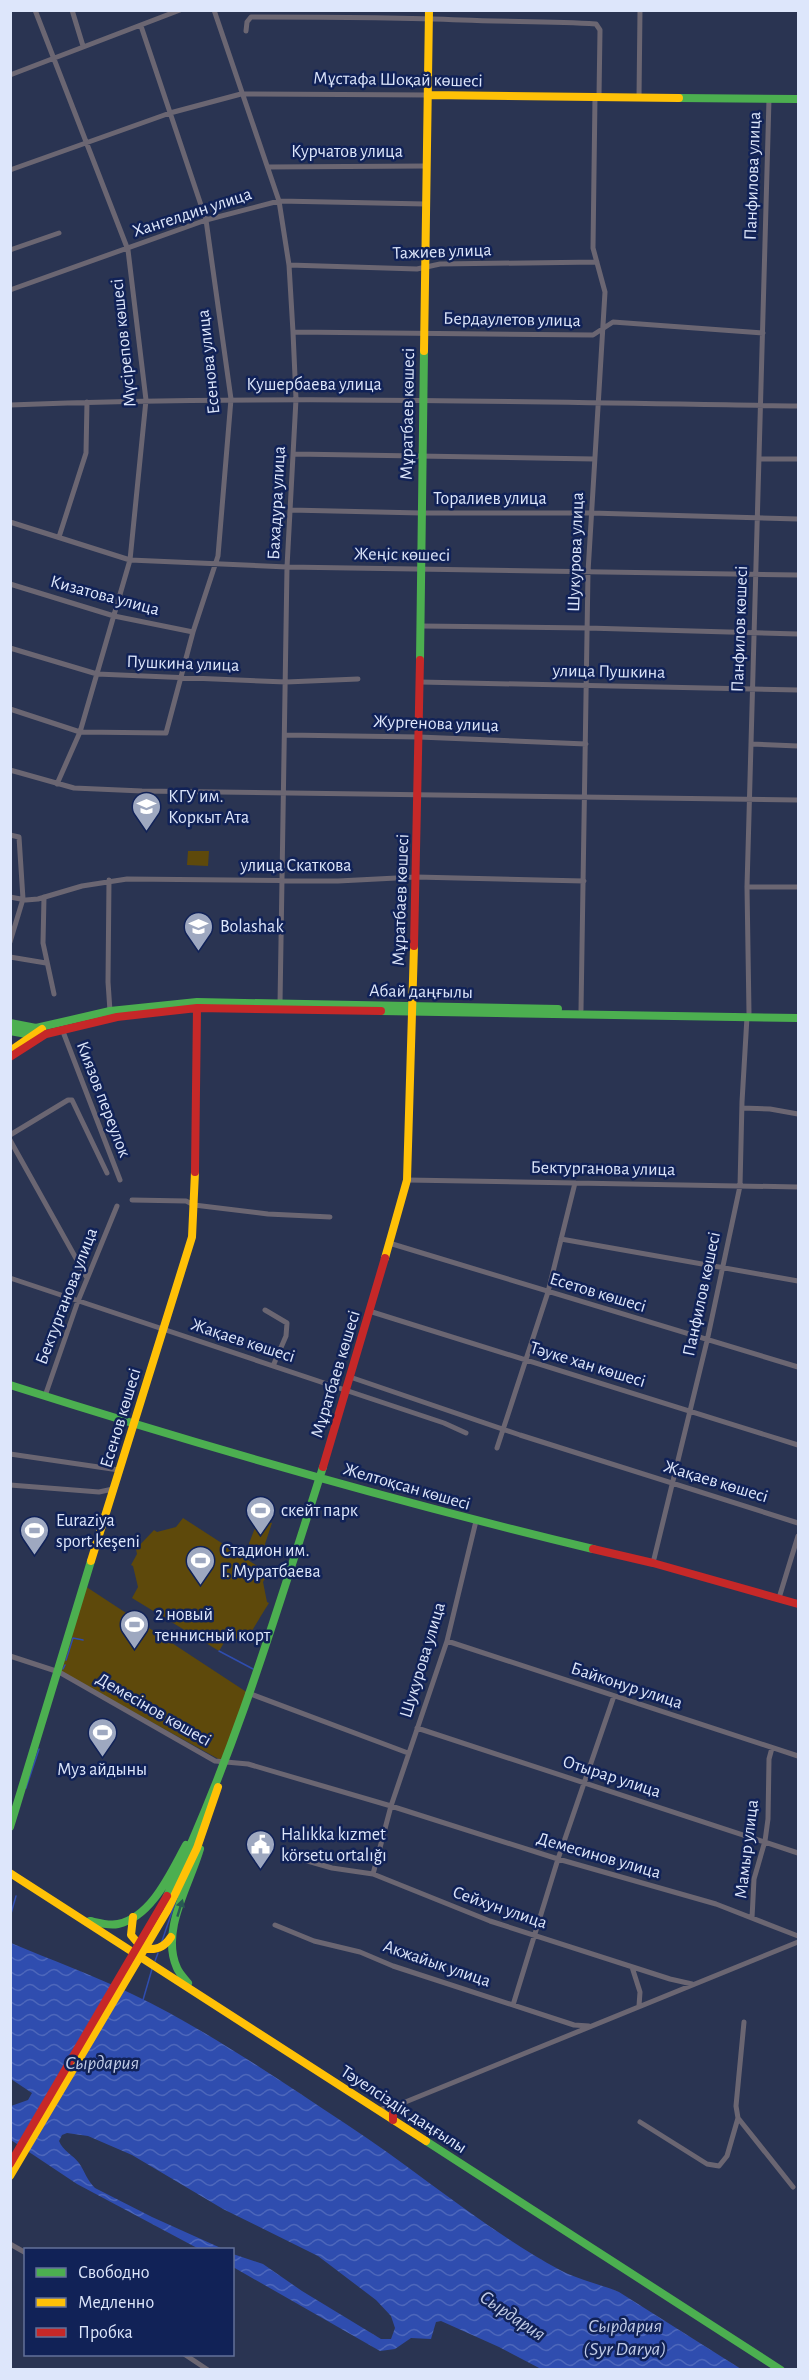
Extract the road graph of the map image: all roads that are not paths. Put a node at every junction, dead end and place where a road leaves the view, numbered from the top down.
1 (35, 10) edge
2 (72, 10) edge
3 (180, 10) edge
4 (214, 10) edge
5 (640, 10) edge
6 (429, 14) edge
7 (141, 26) junction
8 (246, 31) dead end
9 (83, 46) junction
10 (53, 59) junction
11 (10, 75) edge
12 (242, 94) junction
13 (428, 94) junction
14 (597, 97) junction
15 (639, 98) junction
16 (769, 99) junction
17 (798, 99) edge
18 (170, 113) junction
19 (86, 142) junction
20 (426, 166) junction
21 (268, 167) junction
22 (10, 170) edge
23 (279, 201) junction
24 (426, 204) junction
25 (206, 220) junction
26 (59, 233) dead end
27 (128, 249) junction
28 (10, 250) edge
29 (765, 254) joint
30 (597, 262) junction
31 (289, 265) junction
32 (424, 268) junction
33 (10, 290) edge
34 (602, 328) junction
35 (293, 332) junction
36 (423, 333) junction
37 (763, 333) junction
38 (231, 399) junction
39 (296, 399) junction
40 (422, 399) junction
41 (147, 400) junction
42 (87, 402) junction
43 (598, 402) junction
44 (10, 405) edge
45 (761, 405) junction
46 (798, 405) edge
47 (294, 454) junction
48 (421, 456) junction
49 (594, 459) junction
50 (759, 459) junction
51 (798, 459) edge
52 (290, 510) junction
53 (421, 513) junction
54 (591, 513) junction
55 (758, 518) junction
56 (798, 519) edge
57 (10, 522) edge
58 (59, 537) junction
59 (130, 560) junction
60 (215, 564) junction
61 (287, 567) junction
62 (421, 569) junction
63 (588, 572) junction
64 (756, 574) junction
65 (798, 575) edge
66 (10, 584) edge
67 (114, 616) junction
68 (420, 627) junction
69 (587, 628) junction
70 (193, 632) junction
71 (754, 633) junction
72 (798, 634) edge
73 (10, 648) edge
74 (97, 674) junction
75 (181, 678) junction
76 (358, 680) dead end
77 (286, 682) junction
78 (420, 682) junction
79 (586, 686) junction
80 (753, 689) junction
81 (798, 690) edge
82 (10, 709) edge
83 (80, 732) junction
84 (286, 735) junction
85 (419, 737) junction
86 (586, 744) junction
87 (751, 744) junction
88 (798, 746) edge
89 (10, 770) edge
90 (57, 784) junction
91 (285, 794) junction
92 (418, 795) junction
93 (585, 798) junction
94 (750, 800) junction
95 (798, 800) edge
96 (10, 835) edge
97 (416, 877) junction
98 (109, 880) junction
99 (284, 880) junction
100 (584, 881) junction
101 (747, 887) junction
102 (798, 887) edge
103 (10, 897) edge
104 (44, 897) junction
105 (23, 899) junction
106 (10, 942) edge
107 (10, 957) edge
108 (46, 963) junction
109 (54, 994) dead end
110 (197, 1005) junction
111 (280, 1006) junction
112 (413, 1009) junction
113 (581, 1010) junction
114 (114, 1013) junction
115 (798, 1014) edge
116 (748, 1015) junction
117 (798, 1018) edge
118 (10, 1023) edge
119 (62, 1029) junction
120 (46, 1030) junction
121 (10, 1031) edge
122 (33, 1035) junction
123 (11, 1052) edge
124 (742, 1108) junction
125 (798, 1114) edge
126 (10, 1135) edge
127 (10, 1140) edge
128 (107, 1173) dead end
129 (120, 1180) dead end
130 (408, 1180) junction
131 (575, 1183) junction
132 (740, 1186) junction
133 (798, 1187) edge
134 (132, 1200) dead end
135 (195, 1205) junction
136 (117, 1206) dead end
137 (330, 1217) dead end
138 (561, 1239) junction
139 (389, 1243) junction
140 (723, 1268) junction
141 (10, 1278) edge
142 (87, 1278) junction
143 (798, 1281) edge
144 (548, 1292) junction
145 (78, 1301) junction
146 (265, 1310) dead end
147 (369, 1311) junction
148 (162, 1329) junction
149 (707, 1341) junction
150 (527, 1361) junction
151 (273, 1366) junction
152 (798, 1367) edge
153 (351, 1377) junction
154 (10, 1385) edge
155 (347, 1391) junction
156 (45, 1396) junction
157 (690, 1412) junction
158 (132, 1424) junction
159 (503, 1429) junction
160 (466, 1433) dead end
161 (798, 1444) edge
162 (496, 1448) dead end
163 (10, 1454) edge
164 (119, 1470) junction
165 (320, 1477) junction
166 (673, 1483) junction
167 (10, 1485) edge
168 (114, 1489) junction
169 (476, 1521) junction
170 (798, 1523) edge
171 (798, 1536) edge
172 (653, 1563) junction
173 (779, 1598) junction
174 (798, 1604) edge
175 (447, 1641) junction
176 (10, 1656) edge
177 (58, 1672) junction
178 (248, 1693) junction
179 (614, 1696) junction
180 (417, 1728) junction
181 (772, 1748) junction
182 (408, 1753) junction
183 (798, 1756) edge
184 (224, 1762) junction
185 (584, 1783) junction
186 (391, 1806) junction
187 (204, 1821) junction
188 (10, 1827) edge
189 (765, 1841) junction
190 (798, 1852) edge
191 (297, 1858) dead end
192 (558, 1859) junction
193 (10, 1873) edge
194 (373, 1874) junction
195 (133, 1917) junction
196 (752, 1918) junction
197 (83, 1919) junction
198 (274, 1925) dead end
199 (174, 1929) junction
200 (534, 1935) junction
201 (798, 1936) edge
202 (147, 1938) junction
203 (798, 1942) edge
204 (633, 1967) junction
205 (693, 1984) junction
206 (202, 1997) junction
207 (513, 2005) junction
208 (639, 2006) junction
209 (744, 2022) dead end
210 (591, 2026) junction
211 (398, 2104) junction
212 (378, 2110) junction
213 (738, 2118) junction
214 (393, 2120) junction
215 (640, 2122) dead end
216 (10, 2164) edge
217 (10, 2176) edge
218 (793, 2187) dead end
219 (10, 2244) edge
220 (24, 2252) edge
221 (186, 2356) edge
222 (208, 2370) edge
223 (781, 2370) edge

1 - 10 street, Мүсірепов көшесі
2 - 9 street
3 - 7 street
4 - 12 street, Бахадура улица
5 - 15 street
6 - 8 street
6 - 13 street, Мұратбаев көшесі
6 - 14 street, Шукурова улица
7 - 9 street
7 - 18 street, Есенова улица
9 - 10 street
10 - 11 street
10 - 19 street, Мүсірепов көшесі
12 - 13 street, Мұстафа Шоқай көшесі
12 - 18 street, Мұстафа Шоқай көшесі
12 - 21 street, Бахадура улица
13 - 14 street, Мұстафа Шоқай көшесі
13 - 20 street, Мұратбаев көшесі
14 - 15 street, Мұстафа Шоқай көшесі
14 - 30 street, Шукурова улица
15 - 16 street, Мұстафа Шоқай көшесі
16 - 17 street, Мұстафа Шоқай көшесі
16 - 29 street, Панфилова улица
18 - 19 street, Мұстафа Шоқай көшесі
18 - 25 street, Есенова улица
19 - 22 street, Мұстафа Шоқай көшесі
19 - 27 street, Мүсірепов көшесі
20 - 21 street, Курчатов улица
20 - 24 street, Мұратбаев көшесі
21 - 23 street, Бахадура улица
23 - 24 street, Хангелдин улица
23 - 25 street, Хангелдин улица
23 - 31 street, Бахадура улица
24 - 32 street, Мұратбаев көшесі
25 - 27 street, Хангелдин улица
25 - 38 street, Есенова улица
26 - 28 street
27 - 33 street, Хангелдин улица
27 - 41 street, Мүсірепов көшесі
29 - 37 street, Панфилов көшесі
30 - 32 street, Тажиев улица
30 - 34 street, Шукурова улица
31 - 32 street, Тажиев улица
31 - 35 street, Бахадура улица
32 - 36 street, Мұратбаев көшесі
34 - 36 street, Бердаулетов улица
34 - 37 street, Бердаулетов улица
34 - 43 street, Шукурова улица
35 - 36 street, Бердаулетов улица
35 - 39 street, Бахадура улица
36 - 40 street, Мұратбаев көшесі
37 - 45 street, Панфилов көшесі
38 - 39 street, Кушербаева улица
38 - 41 street, Кушербаева улица
38 - 60 street, Есенова улица
39 - 40 street, Кушербаева улица
39 - 47 street, Бахадура улица
40 - 43 street, Кушербаева улица
40 - 48 street, Мұратбаев көшесі
41 - 42 street, Кушербаева улица
41 - 59 street, Мүсірепов көшесі
42 - 44 street, Кушербаева улица
42 - 58 street
43 - 45 street, Кушербаева улица
43 - 49 street, Шукурова улица
45 - 46 street, Кушербаева улица
45 - 50 street, Панфилов көшесі
47 - 48 street
47 - 52 street, Бахадура улица
48 - 49 street
48 - 53 street, Мұратбаев көшесі
49 - 54 street, Шукурова улица
50 - 51 street
50 - 55 street, Панфилов көшесі
52 - 53 street, Торалиев улица
52 - 61 street, Бахадура улица
53 - 54 street, Торалиев улица
53 - 62 street, Мұратбаев көшесі
54 - 55 street, Торалиев улица
54 - 63 street, Шукурова улица
55 - 56 street, Торалиев улица
55 - 64 street, Панфилов көшесі
57 - 58 street, Жеңіс көшесі
58 - 59 street, Жеңіс көшесі
59 - 60 street, Жеңіс көшесі
59 - 67 street, Мүсірепов көшесі
60 - 61 street, Жеңіс көшесі
60 - 70 street, Есенова улица
61 - 62 street, Жеңіс көшесі
61 - 77 street, Бахадура улица
62 - 63 street, Жеңіс көшесі
62 - 68 street, Мұратбаев көшесі
63 - 64 street, Жеңіс көшесі
63 - 69 street, Шукурова улица
64 - 65 street, Жеңіс көшесі
64 - 71 street, Панфилов көшесі
66 - 67 street, Кизатова улица
67 - 70 street, Кизатова улица
67 - 74 street, Мүсірепов көшесі
68 - 69 street
68 - 78 street, Мұратбаев көшесі
69 - 71 street
69 - 79 street, Шукурова улица
70 - 75 street, Есенова улица
71 - 72 street
71 - 80 street, Панфилов көшесі
73 - 74 street, Пушкина улица
74 - 75 street, Пушкина улица
74 - 83 street, Мүсірепов көшесі
75 - 77 street, Пушкина улица
75 - 83 street, Есенова улица
76 - 77 street, Пушкина улица
77 - 84 street, Бахадура улица
78 - 79 street, улица Пушкина
78 - 85 street, Мұратбаев көшесі
79 - 80 street, улица Пушкина
79 - 86 street, Шукурова улица
80 - 81 street, улица Пушкина
80 - 87 street, Панфилов көшесі
82 - 83 street
83 - 90 street, Мүсірепов көшесі
84 - 85 street, Жургенова улица
84 - 91 street, Бахадура улица
85 - 86 street, Жургенова улица
85 - 92 street, Мұратбаев көшесі
86 - 93 street, Шукурова улица
87 - 88 street
87 - 94 street, Панфилов көшесі
89 - 90 street
90 - 91 street
91 - 92 street
91 - 99 street, Бахадура улица
92 - 93 street
92 - 97 street, Мұратбаев көшесі
93 - 94 street
93 - 100 street, Шукурова улица
94 - 95 street
94 - 101 street, Панфилов көшесі
96 - 105 street
97 - 99 street, улица Скаткова
97 - 100 street, улица Скаткова
97 - 112 street, Мұратбаев көшесі
98 - 99 street, улица Скаткова
98 - 104 street, улица Скаткова
98 - 114 street
99 - 111 street, Бахадура улица
100 - 113 street, Шукурова улица
101 - 102 street
101 - 116 street, Панфилов көшесі
103 - 105 street, улица Скаткова
104 - 105 street, улица Скаткова
104 - 108 street
105 - 106 street
107 - 108 street
108 - 109 street
110 - 111 street, Абай даңғылы
110 - 114 street, Абай даңғылы
110 - 135 street, Есенов көшесі
111 - 112 street, Абай даңғылы
112 - 113 street, Абай даңғылы
112 - 116 street, Абай даңғылы
112 - 130 street, Мұратбаев көшесі
113 - 116 street, Абай даңғылы
114 - 119 street, Абай даңғылы
114 - 120 street, Абай даңғылы
115 - 116 street, Абай даңғылы
116 - 117 street
116 - 124 street, Панфилов көшесі
118 - 120 street
119 - 120 street, Абай даңғылы
119 - 129 street, Киязов переулок
120 - 122 street
120 - 123 street, Абай даңғылы
121 - 122 street
121 - 123 street
122 - 123 street
124 - 125 street
124 - 132 street, Панфилов көшесі
126 - 128 street
127 - 142 street
130 - 131 street, Бектурганова улица
130 - 139 street, Мұратбаев көшесі
131 - 132 street, Бектурганова улица
131 - 138 street
132 - 133 street, Бектурганова улица
132 - 140 street, Панфилов көшесі
134 - 135 street
135 - 137 street
135 - 148 street, Есенов көшесі
136 - 142 street, Бектурганова улица
138 - 140 street
138 - 144 street
139 - 144 street, Есетов көшесі
139 - 147 street, Мұратбаев көшесі
140 - 143 street
140 - 149 street, Панфилов көшесі
141 - 145 street, Жақаев көшесі
142 - 145 street, Бектурганова улица
144 - 149 street, Есетов көшесі
144 - 150 street
145 - 148 street, Жақаев көшесі
145 - 156 street, Бектурганова улица
146 - 151 street
147 - 150 street, Тәуке хан көшесі
147 - 153 street, Мұратбаев көшесі
148 - 151 street, Жақаев көшесі
148 - 158 street, Есенов көшесі
149 - 152 street, Есетов көшесі
149 - 157 street, Панфилов көшесі
150 - 157 street, Тәуке хан көшесі
150 - 159 street
151 - 155 street, Жақаев көшесі
153 - 155 street, Мұратбаев көшесі
153 - 159 street, Жақаев көшесі
154 - 156 street, Желтоқсан көшесі
155 - 160 street, Жақаев көшесі
155 - 165 street, Мұратбаев көшесі
156 - 158 street, Желтоқсан көшесі
157 - 161 street, Тәуке хан көшесі
157 - 166 street, Панфилов көшесі
158 - 164 street, Есенов көшесі
158 - 165 street, Желтоқсан көшесі
159 - 162 street
159 - 166 street, Жақаев көшесі
163 - 164 street
164 - 168 street, Есенов көшесі
165 - 169 street, Желтоқсан көшесі
165 - 178 street, Мұратбаев көшесі
166 - 170 street, Жақаев көшесі
166 - 172 street, Панфилов көшесі
167 - 168 street
168 - 177 street, Есенов көшесі
169 - 172 street, Желтоқсан көшесі
169 - 175 street, Шукурова улица
171 - 173 street
172 - 173 street, Желтоқсан көшесі
173 - 174 street, Желтоқсан көшесі
175 - 179 street, Байконур улица
175 - 180 street, Шукурова улица
176 - 177 street, Демесінов көшесі
177 - 184 street, Демесінов көшесі
177 - 188 street, Есенов көшесі
178 - 182 street
178 - 184 street, Мұратбаев көшесі
179 - 181 street, Байконур улица
179 - 185 street
180 - 182 street, Шукурова улица
180 - 185 street, Отырар улица
181 - 183 street, Байконур улица
181 - 189 street, Мамыр улица
182 - 186 street, Шукурова улица
184 - 186 street, Демесінов көшесі
184 - 187 street, Мұратбаев көшесі
185 - 189 street, Отырар улица
185 - 192 street
186 - 192 street, Демесинов улица
186 - 194 street, Шукурова улица
187 - 195 street
199 -> 187 street
187 - 202 street
189 - 190 street, Отырар улица
189 - 196 street, Мамыр улица
191 - 194 street, Сейхун улица
192 - 196 street, Демесинов улица
192 - 200 street
193 - 197 street, Тәуелсіздік даңғылы
194 - 200 street, Сейхун улица
195 - 197 street
195 - 199 street
196 - 201 street, Демесинов улица
197 - 206 street, Тәуелсіздік даңғылы
198 - 207 street, Акжайык улица
199 - 206 street
200 - 204 street, Сейхун улица
200 - 207 street
202 - 216 street
202 - 217 street
203 - 205 street
204 - 205 street, Сейхун улица
204 - 208 street
205 - 208 street
206 - 212 street, Тәуелсіздік даңғылы
207 - 210 street, Акжайык улица
208 - 210 street
209 - 213 street
210 - 211 street
211 - 212 street
211 - 214 street
212 - 214 street, Тәуелсіздік даңғылы
213 - 215 street
213 - 218 street
214 - 223 street, Тәуелсіздік даңғылы
219 - 220 street
221 - 222 street

